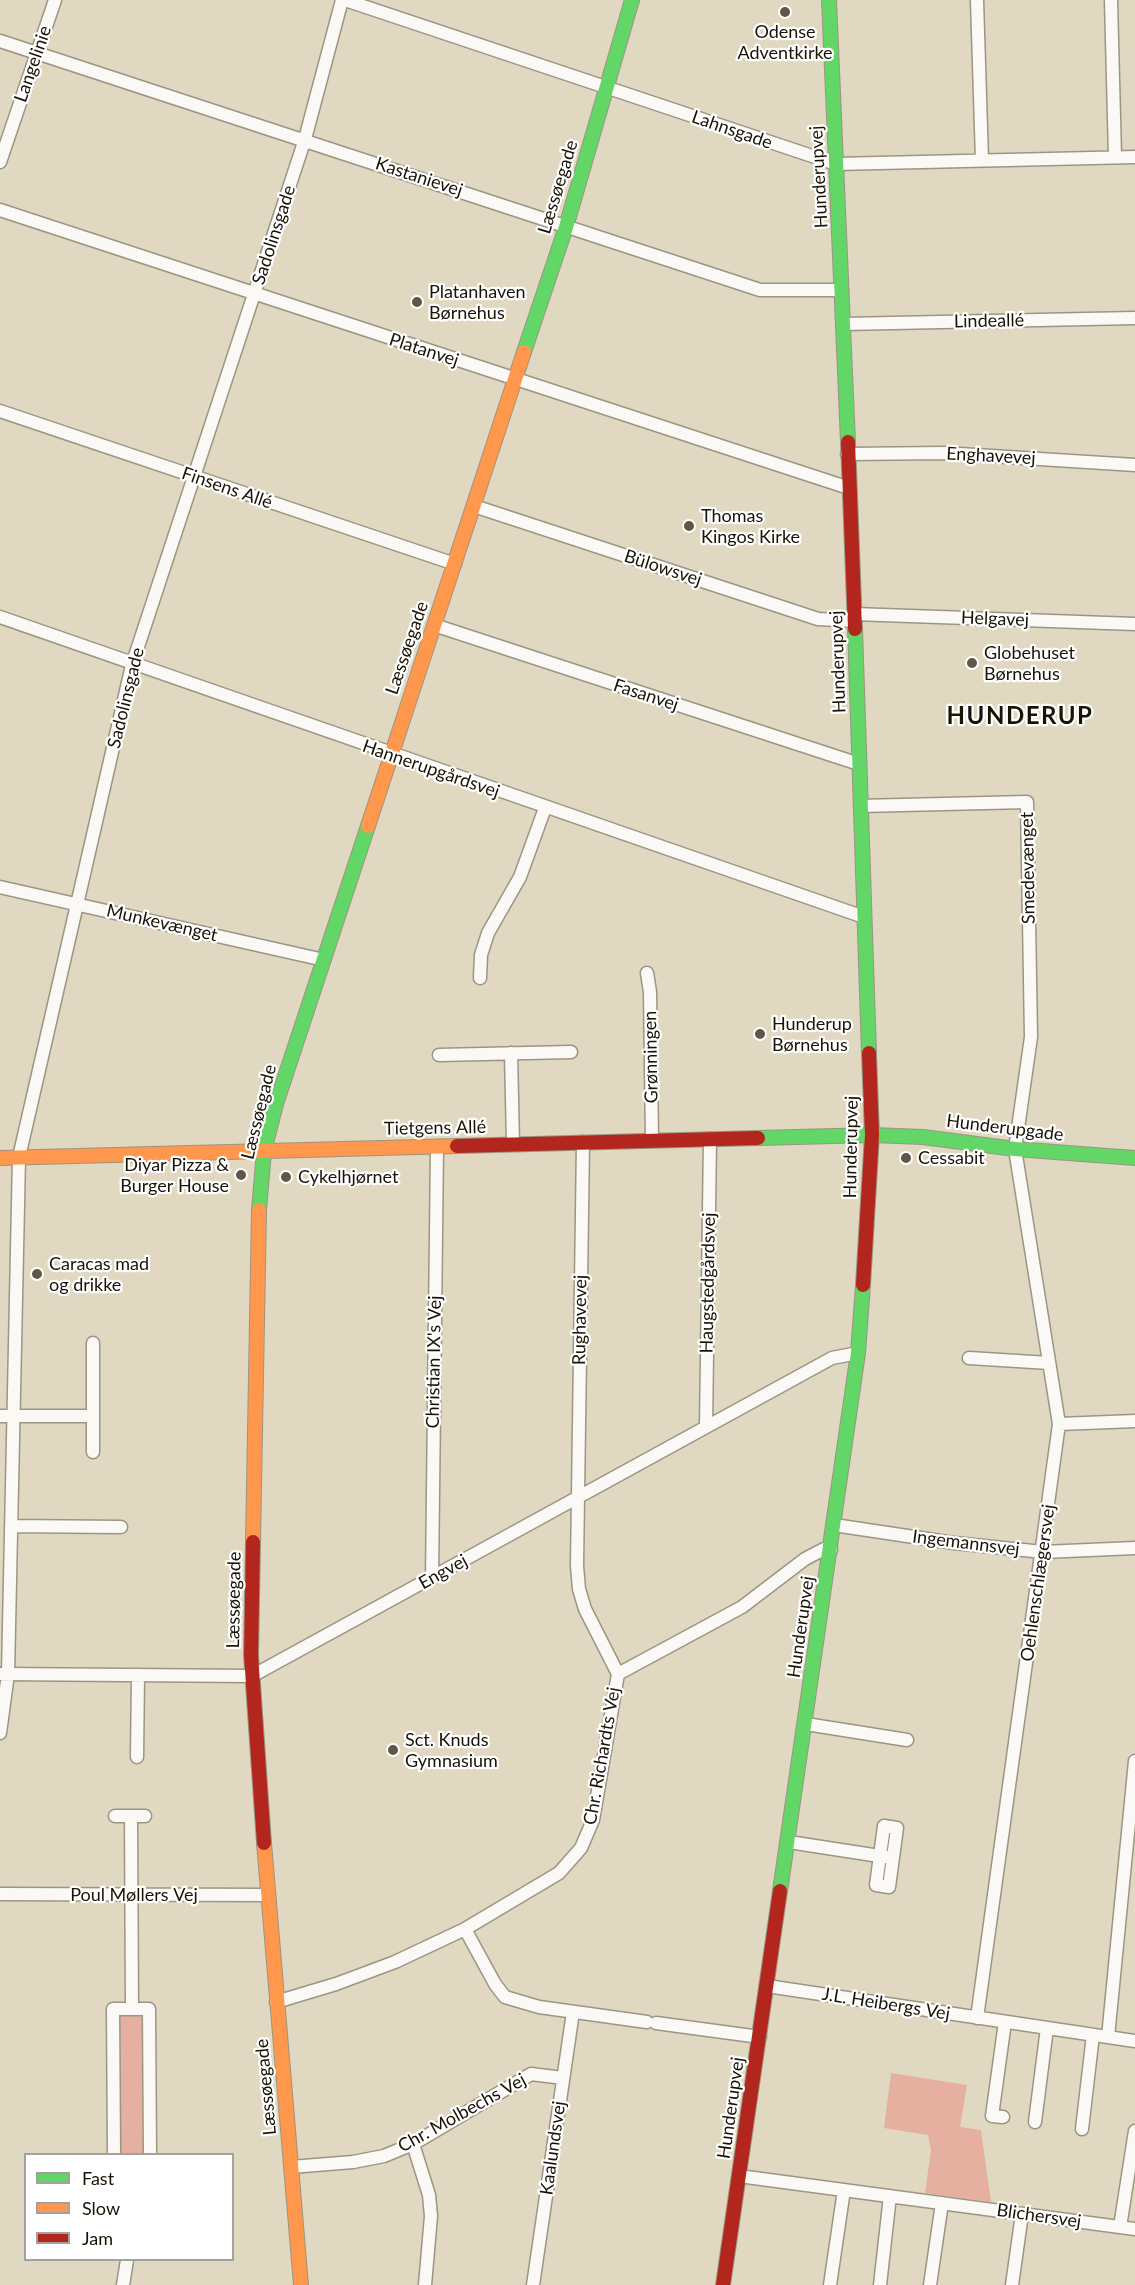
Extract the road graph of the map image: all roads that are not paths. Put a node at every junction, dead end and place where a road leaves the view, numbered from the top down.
1 (55, 0) edge
2 (343, 0) edge
3 (632, 0) edge
4 (829, 0) edge
5 (977, 0) edge
6 (1111, 0) edge
7 (0, 41) edge
8 (37, 53) junction
9 (607, 87) junction
10 (305, 139) junction
11 (1115, 157) junction
12 (1135, 157) edge
13 (982, 160) junction
14 (0, 162) edge
15 (836, 164) junction
16 (0, 210) edge
17 (566, 227) junction
18 (842, 290) junction
19 (255, 295) junction
20 (1135, 318) edge
21 (844, 324) junction
22 (515, 380) junction
23 (0, 411) edge
24 (847, 454) junction
25 (1135, 465) edge
26 (195, 477) junction
27 (849, 488) junction
28 (474, 506) junction
29 (455, 564) junction
30 (0, 617) edge
31 (854, 618) junction
32 (1135, 624) edge
33 (434, 625) junction
34 (132, 665) junction
35 (391, 754) junction
36 (859, 764) junction
37 (860, 806) junction
38 (545, 808) junction
39 (0, 887) edge
40 (78, 905) junction
41 (864, 917) junction
42 (324, 960) junction
43 (647, 974) dead end
44 (480, 978) dead end
45 (1030, 993) joint
46 (570, 1052) dead end
47 (511, 1053) junction
48 (439, 1056) dead end
49 (872, 1135) junction
50 (710, 1139) junction
51 (652, 1140) junction
52 (583, 1142) junction
53 (513, 1144) junction
54 (437, 1146) junction
55 (1015, 1149) junction
56 (264, 1151) junction
57 (20, 1157) junction
58 (0, 1158) edge
59 (1135, 1158) edge
60 (93, 1343) dead end
61 (858, 1353) junction
62 (969, 1358) dead end
63 (1049, 1363) junction
64 (6, 1416) edge
65 (93, 1416) junction
66 (1135, 1421) edge
67 (1059, 1424) junction
68 (706, 1426) junction
69 (93, 1452) dead end
70 (578, 1499) junction
71 (834, 1525) junction
72 (11, 1527) junction
73 (121, 1527) dead end
74 (1135, 1548) edge
75 (831, 1550) junction
76 (1042, 1552) junction
77 (432, 1579) junction
78 (4, 1674) edge
79 (618, 1674) junction
80 (138, 1675) junction
81 (252, 1676) junction
82 (806, 1724) junction
83 (0, 1733) edge
84 (907, 1740) dead end
85 (137, 1757) dead end
86 (1135, 1761) edge
87 (115, 1816) dead end
88 (131, 1816) junction
89 (145, 1816) dead end
90 (789, 1842) junction
91 (886, 1857) dead end
92 (0, 1894) edge
93 (130, 1895) junction
94 (267, 1895) junction
95 (465, 1929) junction
96 (767, 1986) junction
97 (276, 2002) junction
98 (132, 2008) junction
99 (573, 2012) junction
100 (977, 2018) junction
101 (1005, 2022) junction
102 (1047, 2028) junction
103 (1093, 2035) junction
104 (760, 2037) junction
105 (1108, 2037) junction
106 (1135, 2041) edge
107 (563, 2078) junction
108 (1003, 2117) dead end
109 (1035, 2122) dead end
110 (1082, 2129) dead end
111 (1135, 2131) edge
112 (413, 2144) junction
113 (114, 2153) edge
114 (150, 2153) edge
115 (291, 2167) junction
116 (739, 2176) junction
117 (844, 2190) junction
118 (890, 2196) junction
119 (942, 2203) junction
120 (1022, 2214) junction
121 (1120, 2227) junction
122 (1135, 2229) edge
123 (127, 2261) edge
124 (123, 2285) edge
125 (301, 2285) edge
126 (425, 2285) edge
127 (533, 2285) edge
128 (723, 2285) edge
129 (830, 2285) edge
130 (880, 2285) edge
131 (930, 2285) edge
132 (1011, 2285) edge

1 - 8 street, Langelinie
2 - 9 street, Lahnsgade
2 - 10 street, Sadolinsgade
3 - 9 street, Læssøegade
4 - 15 street, Hunderupvej
5 - 13 street
6 - 11 street
7 - 8 street, Kastanievej
8 - 10 street, Kastanievej
8 - 14 street, Langelinie
9 - 15 street, Lahnsgade
9 - 17 street, Læssøegade
10 - 17 street, Kastanievej
10 - 19 street, Sadolinsgade
11 - 12 street, Lahnsgade
11 - 13 street, Lahnsgade
13 - 15 street, Lahnsgade
15 - 18 street, Hunderupvej
16 - 19 street, Platanvej
17 - 18 street, Kastanievej
17 - 22 street, Læssøegade
18 - 21 street, Hunderupvej
19 - 22 street, Platanvej
19 - 26 street, Sadolinsgade
20 - 21 street, Lindeallé
21 - 24 street, Hunderupvej
22 - 27 street, Platanvej
22 - 28 street, Læssøegade
23 - 26 street, Finsens Allé
24 - 25 street, Enghavevej
24 - 27 street, Hunderupvej
26 - 29 street, Finsens Allé
26 - 34 street, Sadolinsgade
27 - 31 street, Hunderupvej
28 - 29 street, Læssøegade
28 - 31 street, Bülowsvej
29 - 33 street, Læssøegade
30 - 34 street, Hannerupgårdsvej
31 - 32 street, Helgavej
31 - 36 street, Hunderupvej
33 - 35 street, Læssøegade
33 - 36 street, Fasanvej
34 - 35 street, Hannerupgårdsvej
34 - 40 street, Sadolinsgade
35 - 38 street, Hannerupgårdsvej
35 - 42 street, Læssøegade
36 - 37 street, Hunderupvej
37 - 41 street, Hunderupvej
37 - 45 street, Smedevænget
38 - 41 street, Hannerupgårdsvej
38 - 44 street
39 - 40 street, Munkevænget
40 - 42 street, Munkevænget
40 - 57 street, Sadolinsgade
41 - 49 street, Hunderupvej
42 - 56 street, Læssøegade
43 - 51 street, Grønningen
45 - 55 street, Oehlenschlægersvej
46 - 47 street
47 - 48 street
47 - 53 street
49 - 50 street, Tietgens Allé
49 - 55 street, Hunderupgade
49 - 61 street, Hunderupvej
50 - 51 street, Tietgens Allé
50 - 68 street, Haugstedgårdsvej
51 - 52 street, Tietgens Allé
52 - 53 street, Tietgens Allé
52 - 70 street, Rughavevej
53 - 54 street, Tietgens Allé
54 - 56 street, Tietgens Allé
54 - 77 street, Christian IX's Vej
55 - 59 street, Hunderupgade
55 - 63 street, Oehlenschlægersvej
56 - 57 street, Tietgens Allé
56 - 81 street, Læssøegade
57 - 58 street, Tietgens Allé
57 - 64 street, Sadolinsgade
60 - 65 street
61 - 68 street, Engvej
61 - 71 street, Hunderupvej
62 - 63 street
63 - 67 street, Oehlenschlægersvej
64 - 65 street
64 - 72 street, Sadolinsgade
65 - 69 street
66 - 67 street
67 - 76 street, Oehlenschlægersvej
68 - 70 street, Engvej
70 - 77 street, Engvej
70 - 79 street, Rughavevej
71 - 75 street, Hunderupvej
71 - 76 street, Ingemannsvej
72 - 73 street
72 - 78 street, Sadolinsgade
74 - 76 street, Ingemannsvej
75 - 79 street, Chr. Richardts Vej
75 - 82 street, Hunderupvej
76 - 100 street, Oehlenschlægersvej
77 - 81 street, Engvej
78 - 80 street, Engvej
78 - 83 street, Sadolinsgade
79 - 95 street, Chr. Richardts Vej
80 - 81 street, Engvej
80 - 85 street
81 - 94 street, Læssøegade
82 - 84 street
82 - 90 street, Hunderupvej
86 - 105 street
87 - 88 street
88 - 89 street
88 - 93 street
90 - 91 street
90 - 96 street, Hunderupvej
92 - 93 street, Poul Møllers Vej
93 - 94 street, Poul Møllers Vej
93 - 98 street
94 - 97 street, Læssøegade
95 - 97 street, Chr. Richardts Vej
95 - 99 street
96 - 100 street, J.L. Heibergs Vej
96 - 104 street, Hunderupvej
97 - 115 street, Læssøegade
98 - 113 street
98 - 114 street
99 - 104 street
99 - 107 street, Kaalundsvej
100 - 101 street, J.L. Heibergs Vej
101 - 102 street, J.L. Heibergs Vej
101 - 108 street
102 - 103 street, J.L. Heibergs Vej
102 - 109 street
103 - 105 street, J.L. Heibergs Vej
103 - 110 street
104 - 116 street, Hunderupvej
105 - 106 street, J.L. Heibergs Vej
107 - 112 street, Chr. Molbechs Vej
107 - 127 street, Kaalundsvej
111 - 121 street
112 - 115 street, Chr. Molbechs Vej
112 - 126 street
115 - 125 street, Læssøegade
116 - 117 street, Blichersvej
116 - 128 street, Hunderupvej
117 - 118 street, Blichersvej
117 - 129 street
118 - 119 street, Blichersvej
118 - 130 street
119 - 120 street, Blichersvej
119 - 131 street
120 - 121 street, Blichersvej
120 - 132 street
121 - 122 street, Blichersvej
123 - 124 street

